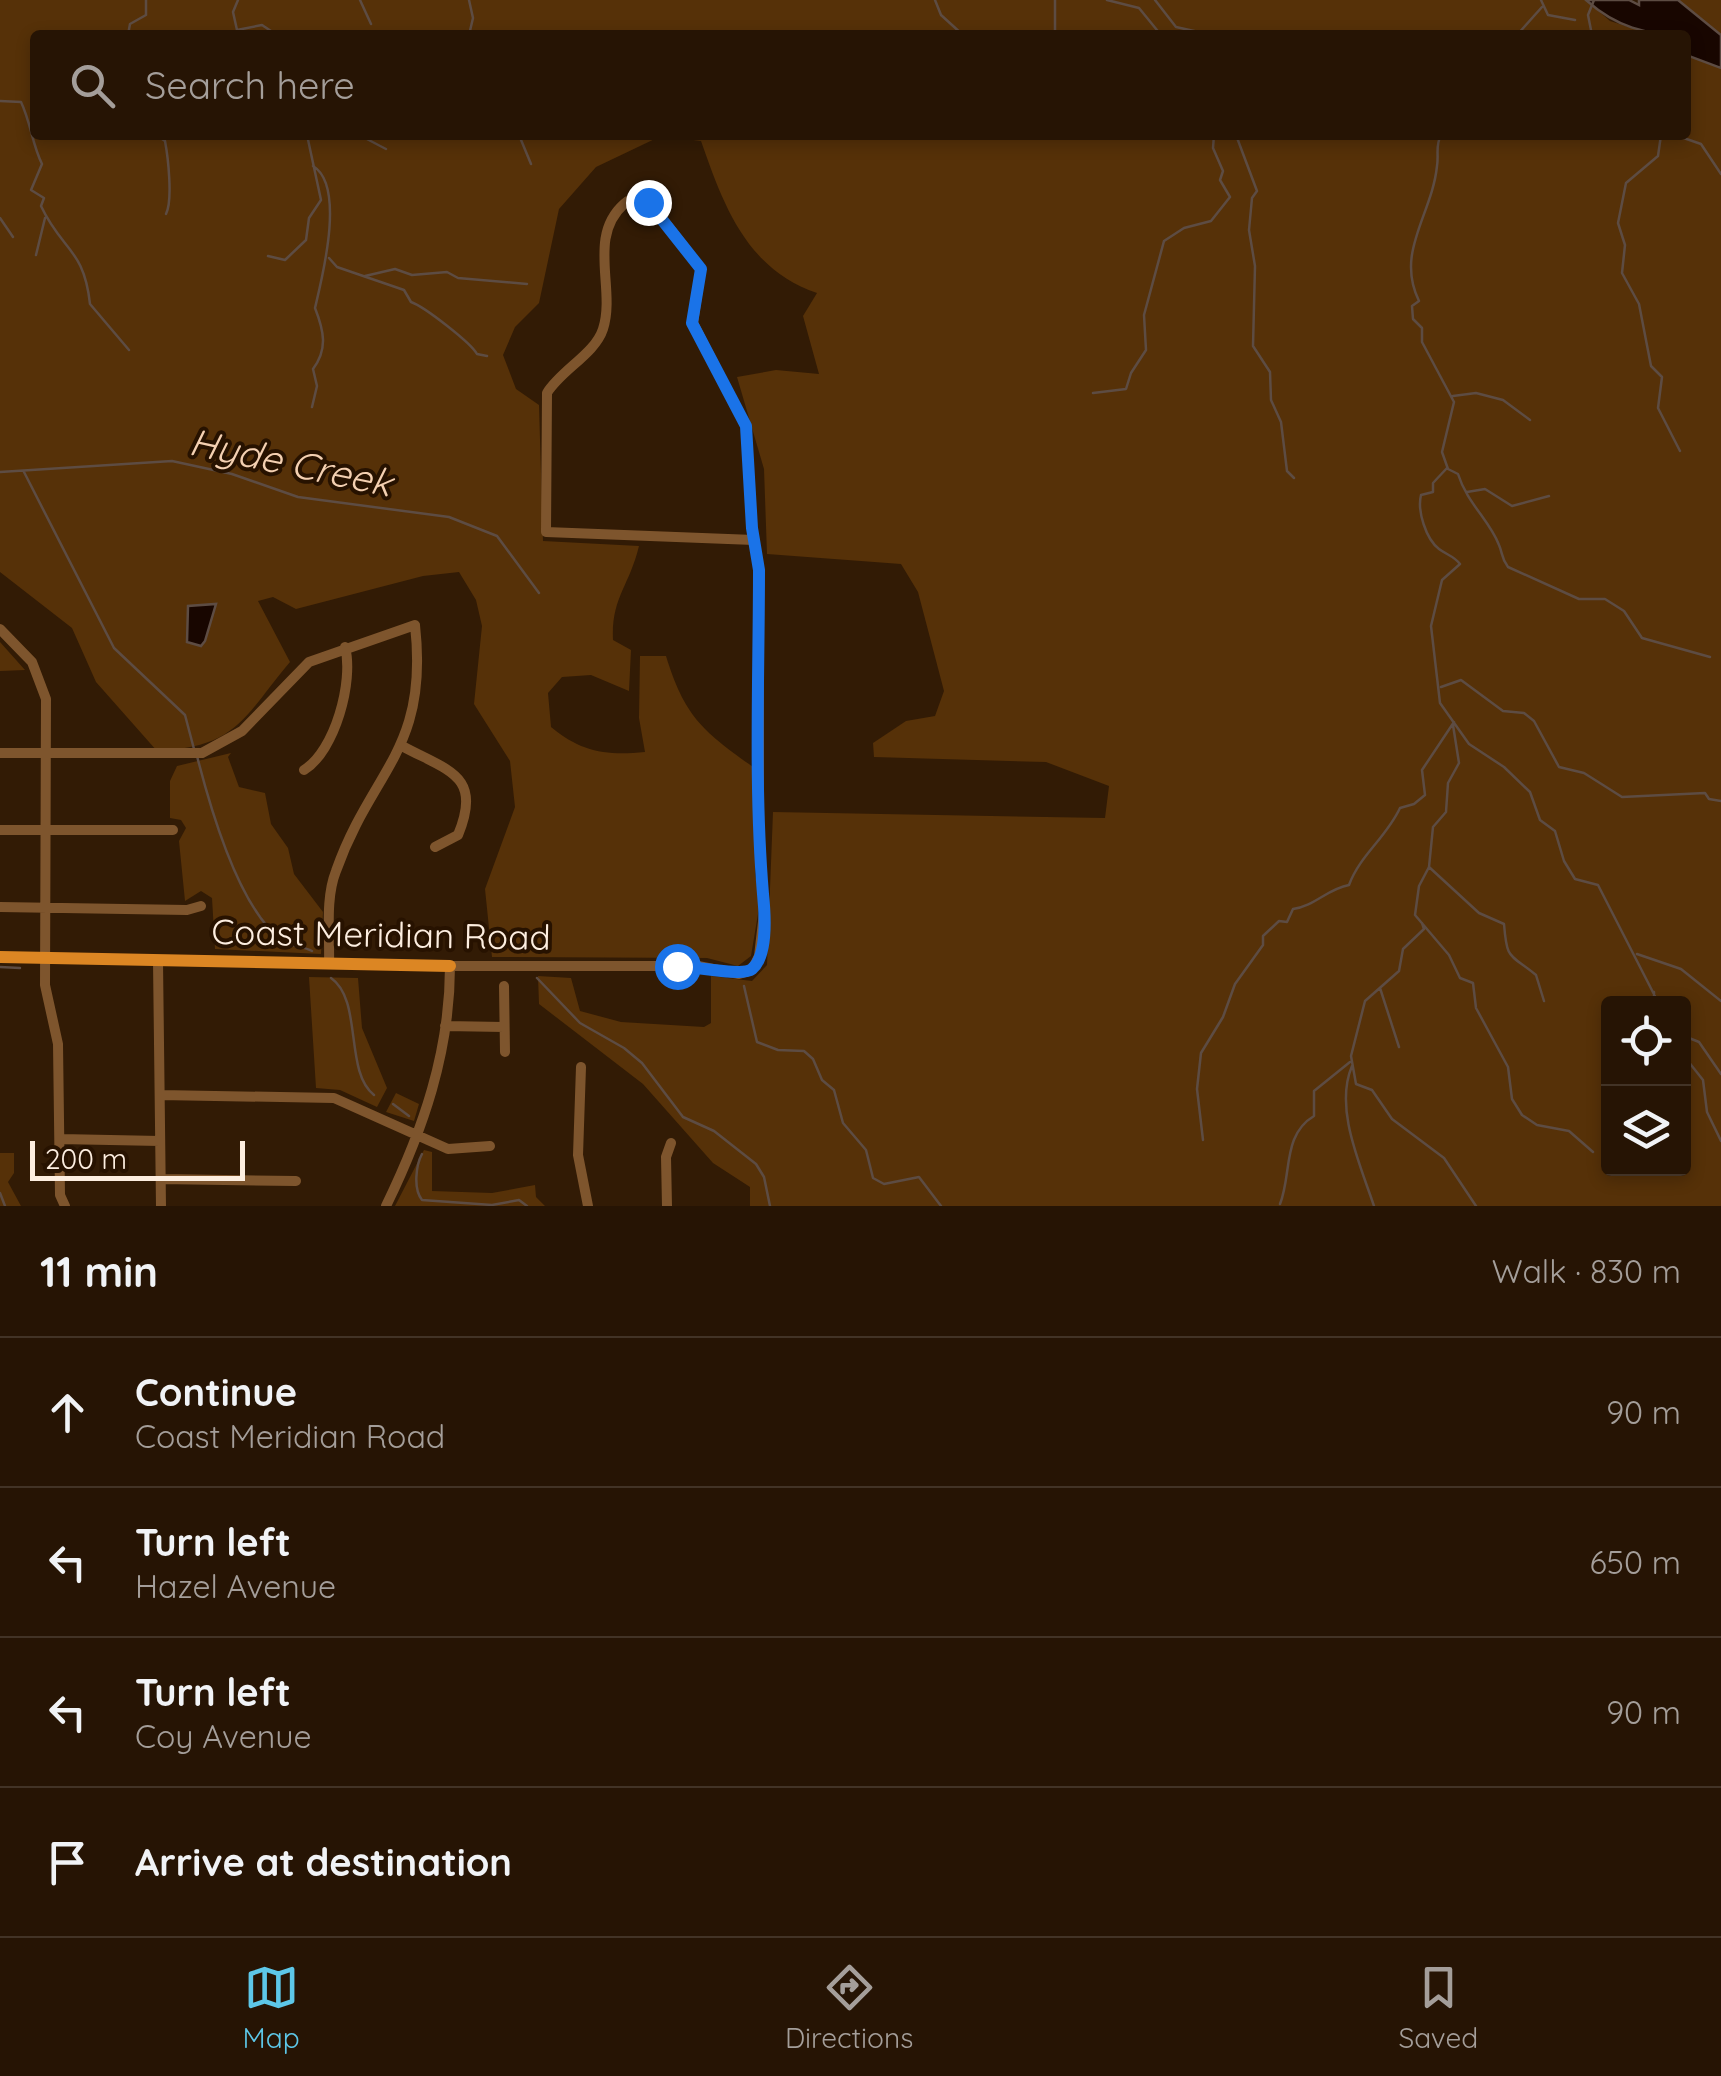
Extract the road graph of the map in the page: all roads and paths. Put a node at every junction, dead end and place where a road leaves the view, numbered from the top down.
1 (754, 540) junction
2 (0, 629) edge
3 (344, 647) junction
4 (402, 746) junction
5 (0, 753) edge
6 (46, 754) junction
7 (304, 770) dead end
8 (0, 830) edge
9 (173, 830) dead end
10 (46, 831) junction
11 (435, 847) dead end
12 (201, 906) dead end
13 (0, 907) edge
14 (45, 907) junction
15 (0, 957) edge
16 (44, 958) junction
17 (158, 961) junction
18 (329, 964) junction
19 (450, 966) junction
20 (504, 986) dead end
21 (445, 1026) junction
22 (504, 1027) junction
23 (505, 1052) dead end
24 (581, 1067) dead end
25 (160, 1094) junction
26 (419, 1138) junction
27 (60, 1140) junction
28 (160, 1141) junction
29 (671, 1142) dead end
30 (490, 1146) dead end
31 (161, 1179) junction
32 (296, 1181) dead end
33 (65, 1206) edge
34 (161, 1206) edge
35 (386, 1206) edge
36 (588, 1206) edge
37 (667, 1206) edge

1 - 1 street
1 - 19 street, Coast Meridian Road
2 - 6 street
3 - 4 street
3 - 6 street
3 - 7 street
4 - 11 street
4 - 18 street
5 - 6 street
6 - 10 street
8 - 10 street
9 - 10 street
10 - 14 street
12 - 14 street
13 - 14 street
14 - 16 street
15 - 16 main road, Coast Meridian Road
16 - 17 main road, Coast Meridian Road
16 - 27 street
17 - 18 main road, Coast Meridian Road
17 - 25 street
18 - 19 main road, Coast Meridian Road
19 - 21 street
20 - 22 street
21 - 22 street
21 - 26 street
22 - 23 street
24 - 36 street
25 - 26 street
25 - 28 street
26 - 30 street
26 - 35 street
27 - 28 street
27 - 33 street
28 - 31 street
29 - 37 street
31 - 32 street
31 - 34 street

